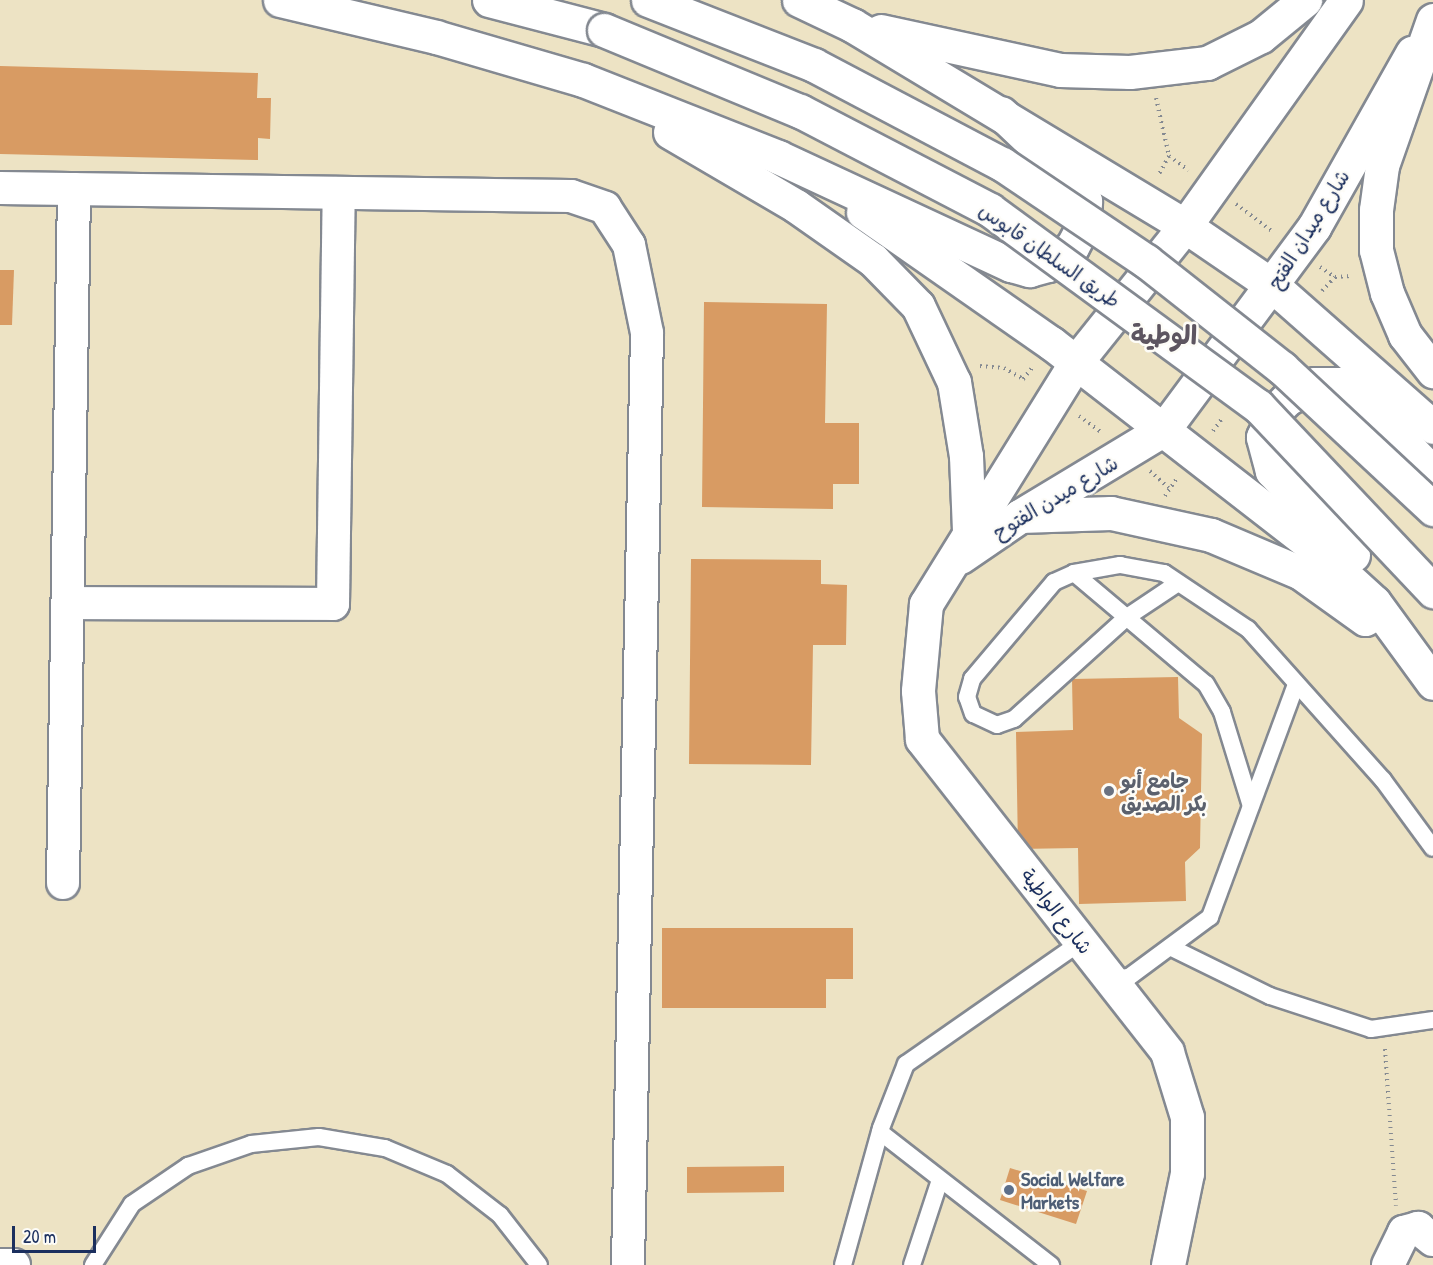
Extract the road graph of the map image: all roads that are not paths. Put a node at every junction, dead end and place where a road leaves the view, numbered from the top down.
1 (280, 0) edge
2 (489, 0) edge
3 (648, 0) edge
4 (799, 0) edge
5 (1305, 0) edge
6 (1346, 0) edge
7 (1433, 18) edge
8 (852, 25) junction
9 (583, 80) junction
10 (1001, 113) junction
11 (778, 157) junction
12 (0, 188) edge
13 (74, 189) junction
14 (339, 193) junction
15 (1185, 226) junction
16 (1273, 286) junction
17 (1076, 362) junction
18 (1433, 371) edge
19 (1433, 426) edge
20 (1164, 429) junction
21 (1433, 473) edge
22 (1433, 509) edge
23 (1020, 516) junction
24 (969, 532) junction
25 (946, 566) junction
26 (1074, 573) junction
27 (1178, 583) junction
28 (1433, 591) edge
29 (1374, 602) junction
30 (68, 603) junction
31 (1127, 617) junction
32 (1426, 673) edge
33 (1296, 684) junction
34 (1251, 806) junction
35 (1433, 848) edge
36 (63, 883) dead end
37 (1081, 942) junction
38 (1170, 947) junction
39 (1121, 984) junction
40 (1433, 1020) edge
41 (880, 1132) junction
42 (940, 1180) junction
43 (1419, 1236) edge
44 (0, 1265) edge
45 (14, 1265) edge
46 (93, 1265) edge
47 (539, 1265) edge
48 (628, 1265) edge
49 (843, 1265) edge
50 (912, 1265) edge
51 (1051, 1265) edge
52 (1168, 1265) edge
53 (1388, 1265) edge

1 - 9 main road
2 - 28 main road, طريق السلطان قابوس, bridge
3 - 22 main road, bridge
4 - 8 main road
5 - 8 main road
6 - 15 main road
7 - 16 main road, شارع ميدان الفتح
7 - 18 main road
8 - 10 main road
9 - 11 main road
9 - 24 main road
10 - 11 main road
10 - 15 main road
11 - 17 main road
12 - 13 street
13 - 14 street
13 - 30 street
14 - 30 street
14 - 48 street
15 - 16 main road
15 - 17 main road
16 - 19 main road
16 - 20 main road, شارع ميدان الفتح
17 - 20 main road
17 - 24 main road, شارع الواطية
20 - 23 main road, شارع ميدن الفتوح
20 - 29 main road
21 - 29 main road
23 - 25 main road, شارع ميدن الفتوح
23 - 32 main road
24 - 25 main road, شارع الواطية
25 - 37 main road, شارع الواطية
26 - 27 lane
26 - 31 lane
26 - 31 lane
27 - 31 lane
27 - 33 lane
29 - 32 main road
30 - 36 street
31 - 34 lane
33 - 34 lane
33 - 35 lane
34 - 38 lane
37 - 39 main road, شارع الواطية
37 - 41 lane
38 - 39 lane
38 - 40 lane
39 - 52 main road, شارع الواطية
41 - 42 lane
41 - 49 lane
42 - 50 lane
42 - 51 lane
43 - 53 street
44 - 45 street
46 - 47 lane

